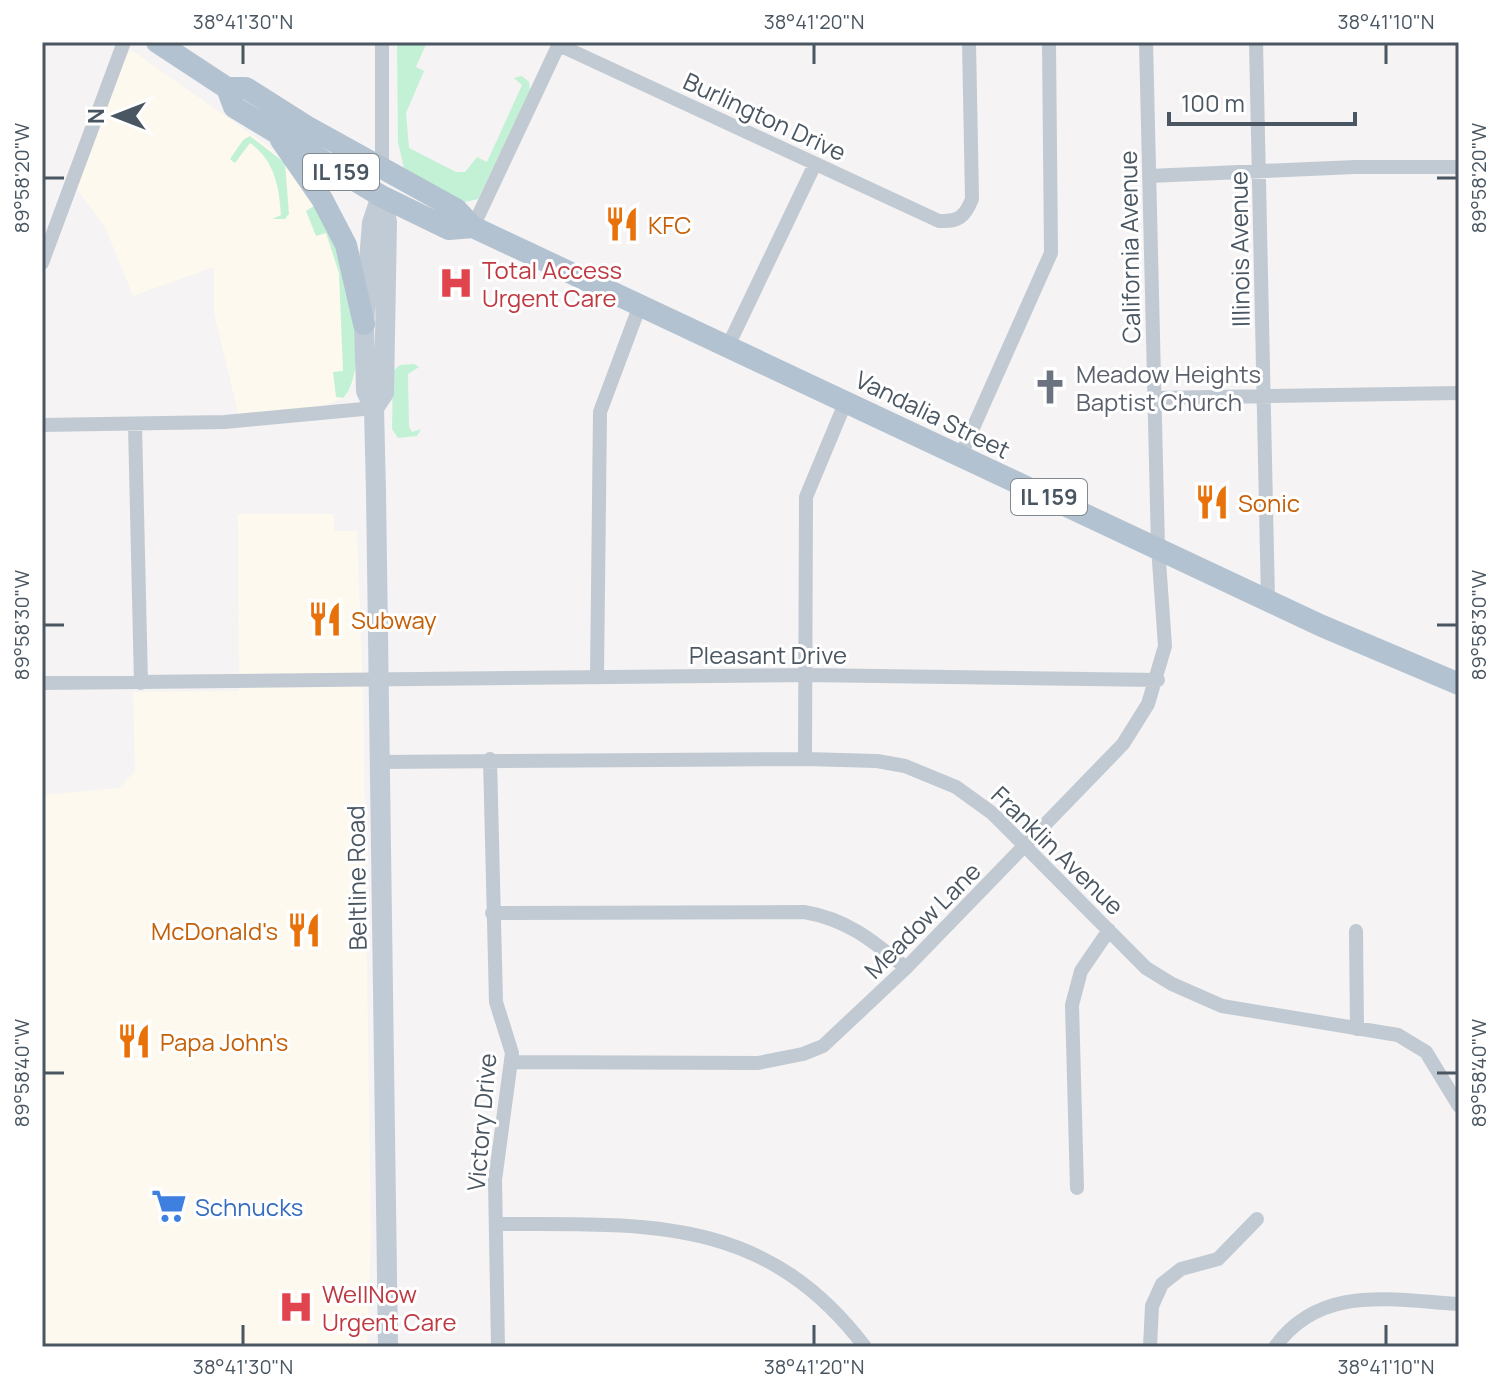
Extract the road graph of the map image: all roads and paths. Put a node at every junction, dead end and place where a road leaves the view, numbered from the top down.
1 (124, 42) edge
2 (157, 42) edge
3 (382, 42) edge
4 (969, 42) edge
5 (1049, 42) edge
6 (1146, 42) edge
7 (1256, 42) edge
8 (559, 43) edge
9 (227, 88) junction
10 (276, 133) junction
11 (815, 164) junction
12 (1459, 167) edge
13 (382, 169) junction
14 (1260, 169) junction
15 (1149, 176) junction
16 (381, 196) junction
17 (49, 219) edge
18 (473, 227) junction
19 (42, 263) edge
20 (640, 305) junction
21 (364, 324) junction
22 (728, 346) junction
23 (1459, 393) edge
24 (1264, 396) junction
25 (1154, 398) junction
26 (846, 401) junction
27 (374, 408) junction
28 (42, 425) edge
29 (135, 425) junction
30 (961, 455) junction
31 (1158, 547) junction
32 (1268, 600) junction
33 (806, 675) junction
34 (597, 677) junction
35 (1158, 680) junction
36 (379, 681) junction
37 (42, 683) edge
38 (141, 683) junction
39 (1459, 684) edge
40 (490, 759) junction
41 (805, 759) junction
42 (380, 762) junction
43 (1026, 846) junction
44 (492, 913) junction
45 (1109, 930) junction
46 (1356, 931) dead end
47 (906, 968) junction
48 (1357, 1029) junction
49 (512, 1062) junction
50 (1459, 1106) edge
51 (1077, 1188) dead end
52 (1257, 1219) dead end
53 (496, 1224) junction
54 (1459, 1304) edge
55 (388, 1347) edge
56 (498, 1347) edge
57 (865, 1347) edge
58 (1150, 1347) edge
59 (1275, 1347) edge

1 - 17 street
2 - 9 main road, Vandalia Street / IL 159
3 - 13 street
4 - 11 street, Burlington Drive
5 - 30 street
6 - 15 street, California Avenue
7 - 14 street, Illinois Avenue
8 - 11 street, Burlington Drive
8 - 18 street
9 - 10 main road, Vandalia Street / IL 159
9 - 13 main road, Vandalia Street / IL 159
10 - 16 main road, Vandalia Street / IL 159
10 - 21 main road
11 - 22 street
12 - 14 street
13 - 16 main road, Beltline Road
13 - 18 main road, Vandalia Street / IL 159
14 - 15 street
14 - 24 street, Illinois Avenue
15 - 25 street, California Avenue
16 - 18 main road, Vandalia Street / IL 159
16 - 21 main road, Beltline Road
16 - 27 main road, Beltline Road
17 - 19 street
18 - 20 main road, Vandalia Street / IL 159
20 - 22 main road, Vandalia Street / IL 159
20 - 34 street
21 - 27 main road, Beltline Road
22 - 26 main road, Vandalia Street / IL 159
23 - 24 street
24 - 25 street
24 - 32 street, Illinois Avenue
25 - 31 street, California Avenue
26 - 30 main road, Vandalia Street / IL 159
26 - 33 street
27 - 29 street
27 - 36 main road, Beltline Road
28 - 29 street
29 - 38 street
30 - 31 main road, Vandalia Street / IL 159
31 - 32 main road, Vandalia Street / IL 159
31 - 35 street, Meadow Lane
32 - 39 main road, Vandalia Street / IL 159
33 - 34 street, Pleasant Drive
33 - 35 street, Pleasant Drive
33 - 41 street
34 - 36 street, Pleasant Drive
35 - 43 street, Meadow Lane
36 - 38 street, Pleasant Drive
36 - 42 main road, Beltline Road
37 - 38 street, Pleasant Drive
40 - 41 street, Franklin Avenue
40 - 42 street, Franklin Avenue
40 - 44 street, Victory Drive
41 - 43 street, Franklin Avenue
42 - 55 main road, Beltline Road
43 - 45 street, Franklin Avenue
43 - 47 street, Meadow Lane
44 - 47 street
44 - 49 street, Victory Drive
45 - 48 street, Franklin Avenue
45 - 51 street
46 - 48 street
47 - 49 street, Meadow Lane
48 - 50 street, Franklin Avenue
49 - 53 street, Victory Drive
52 - 58 street
53 - 56 street, Victory Drive
53 - 57 street
54 - 59 street

